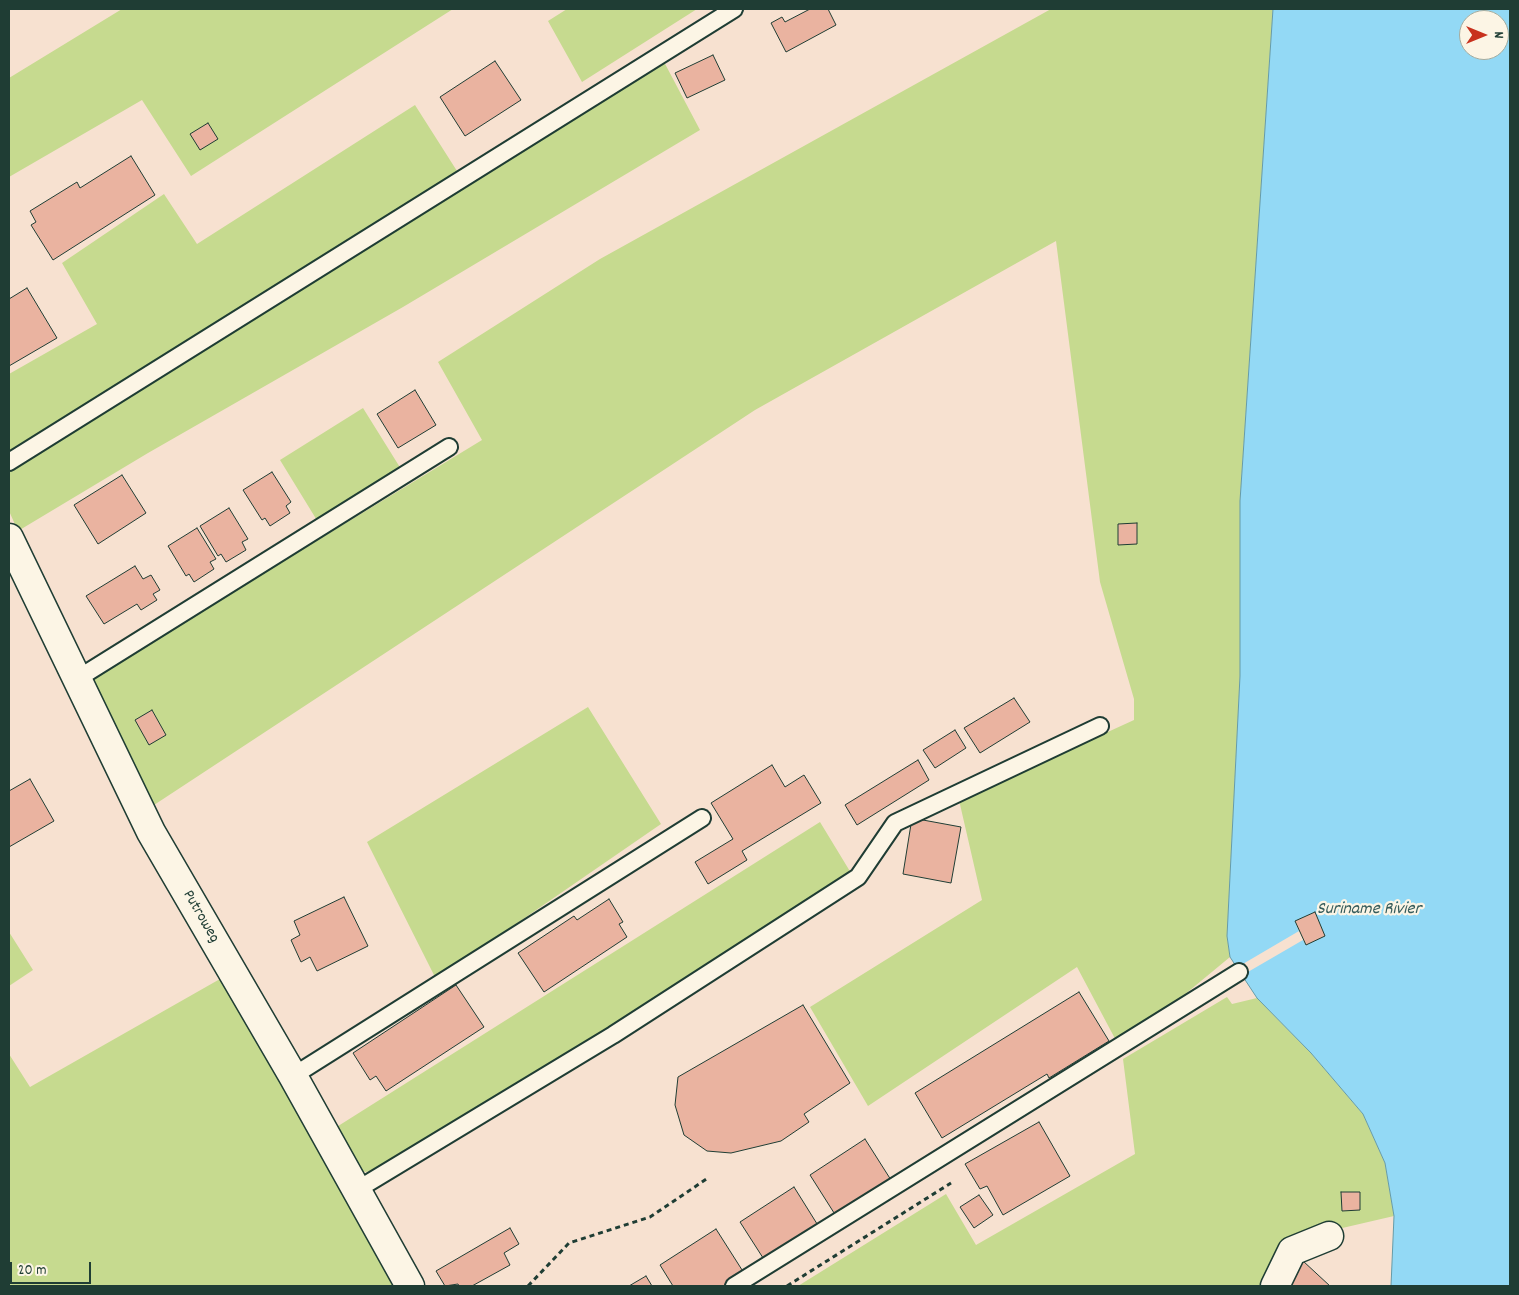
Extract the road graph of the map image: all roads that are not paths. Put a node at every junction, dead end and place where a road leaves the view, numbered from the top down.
1 (734, 9) edge
2 (449, 447) dead end
3 (9, 462) edge
4 (9, 538) edge
5 (77, 679) junction
6 (1100, 726) dead end
7 (702, 818) dead end
8 (1239, 972) dead end
9 (293, 1076) junction
10 (355, 1191) junction
11 (1329, 1236) dead end
12 (410, 1286) edge
13 (734, 1286) edge
14 (1275, 1286) edge

1 - 3 lane
2 - 5 lane
4 - 5 street, Putroweg
5 - 9 street, Putroweg
6 - 10 lane
7 - 9 lane
8 - 13 lane
9 - 10 street, Putroweg
10 - 12 street, Putroweg
11 - 14 street

